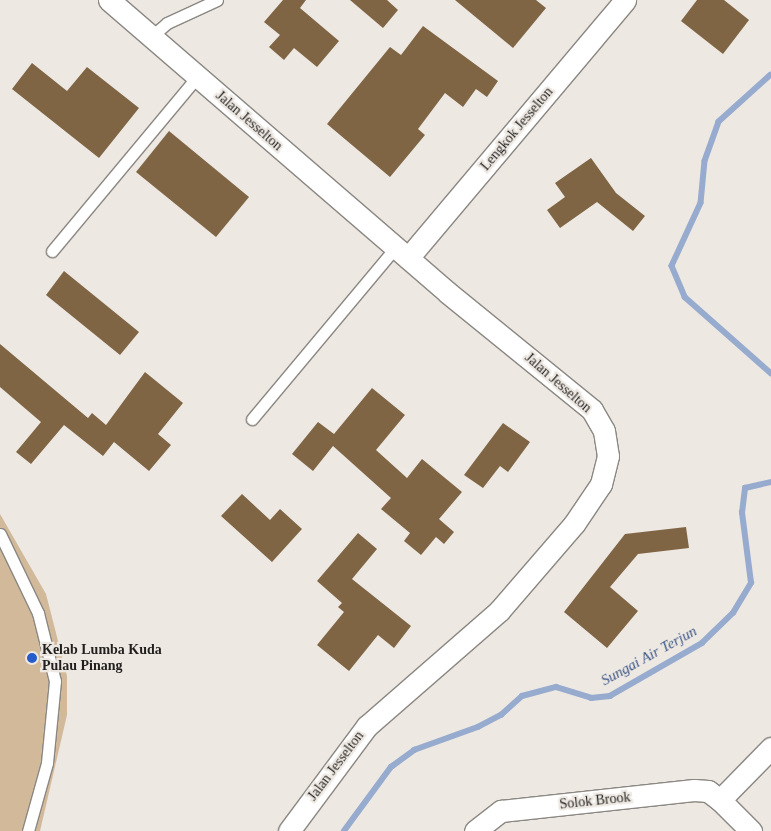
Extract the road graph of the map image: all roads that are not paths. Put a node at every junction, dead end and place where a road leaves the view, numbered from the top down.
1 (109, 0) edge
2 (217, 0) edge
3 (625, 0) edge
4 (151, 37) junction
5 (196, 77) junction
6 (52, 251) dead end
7 (401, 253) junction
8 (252, 419) dead end
9 (0, 534) edge
10 (771, 748) edge
11 (720, 800) junction
12 (28, 831) edge
13 (290, 831) edge
14 (475, 831) edge
15 (751, 831) edge

1 - 4 street, Jalan Jesselton
2 - 4 lane
3 - 7 street, Lengkok Jesselton
4 - 5 street, Jalan Jesselton
5 - 6 lane
5 - 7 street, Jalan Jesselton
7 - 8 lane
7 - 13 street, Jalan Jesselton
9 - 12 lane
10 - 11 street
11 - 14 street, Solok Brook
11 - 15 street, Solok Brook

